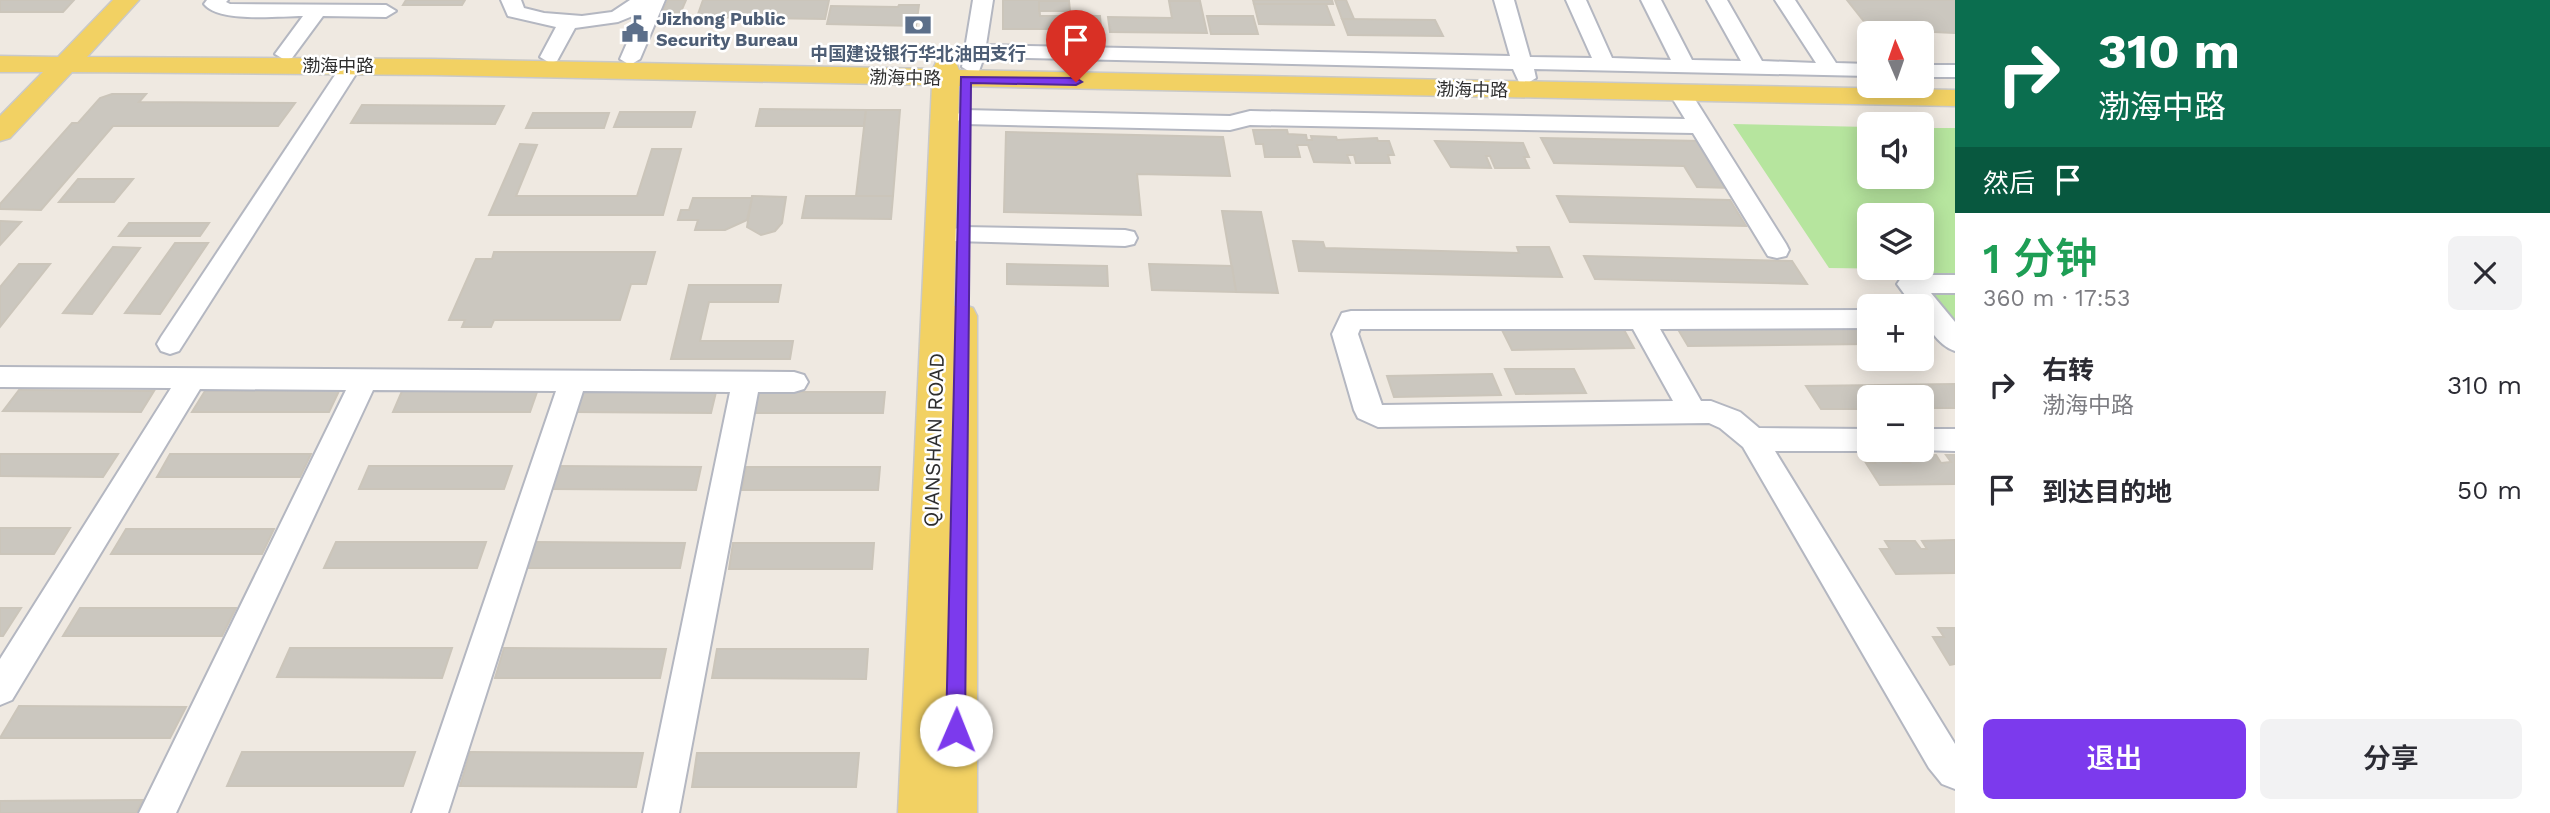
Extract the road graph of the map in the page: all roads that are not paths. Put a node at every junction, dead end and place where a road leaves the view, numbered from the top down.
1 (103, 0) edge
2 (127, 0) edge
3 (218, 0) edge
4 (511, 0) edge
5 (641, 0) edge
6 (654, 0) edge
7 (984, 0) edge
8 (1504, 0) edge
9 (1576, 0) edge
10 (1651, 0) edge
11 (1717, 0) edge
12 (1785, 0) edge
13 (317, 10) junction
14 (386, 11) dead end
15 (569, 20) junction
16 (0, 52) edge
17 (285, 54) junction
18 (550, 57) junction
19 (58, 58) junction
20 (630, 59) junction
21 (0, 64) edge
22 (1605, 65) junction
23 (351, 66) junction
24 (1685, 66) junction
25 (1755, 67) junction
26 (961, 68) junction
27 (1830, 69) junction
28 (1857, 70) edge
29 (1524, 71) junction
30 (1934, 71) edge
31 (1955, 71) edge
32 (1857, 84) edge
33 (1934, 85) edge
34 (1955, 86) edge
35 (1464, 89) junction
36 (1681, 93) junction
37 (1955, 98) edge
38 (0, 105) edge
39 (964, 117) junction
40 (1479, 122) junction
41 (1700, 126) junction
42 (0, 132) edge
43 (963, 235) junction
44 (1125, 238) dead end
45 (1777, 250) dead end
46 (1955, 284) edge
47 (1915, 294) edge
48 (1641, 319) junction
49 (1857, 319) edge
50 (1934, 323) edge
51 (1955, 341) edge
52 (170, 344) dead end
53 (192, 378) junction
54 (1, 379) edge
55 (364, 380) junction
56 (573, 381) junction
57 (746, 382) junction
58 (794, 382) dead end
59 (1693, 413) junction
60 (1753, 439) junction
61 (1857, 440) edge
62 (1934, 440) edge
63 (1955, 440) edge
64 (0, 689) edge
65 (1955, 771) edge
66 (157, 813) edge
67 (430, 813) edge
68 (661, 813) edge
69 (921, 813) edge
70 (954, 813) edge

1 - 19 main road
2 - 19 main road
3 - 13 street
4 - 15 street
5 - 15 street
6 - 20 street
7 - 26 street
8 - 29 street
9 - 22 street
10 - 24 street
11 - 25 street
12 - 27 street
13 - 14 street
13 - 17 street
15 - 18 street
16 - 19 main road
17 - 18 main road, 渤海中路
17 - 19 main road, 渤海中路
18 - 20 main road, 渤海中路
19 - 21 main road
19 - 23 main road, 渤海中路
19 - 38 main road
19 - 42 main road
20 - 26 main road, 渤海中路
22 - 24 street
22 - 29 street
23 - 26 main road, 渤海中路
23 - 52 street
24 - 25 street
25 - 27 street
26 - 29 main road, 渤海中路
26 - 35 main road, 渤海中路
26 - 39 main road, QIANSHAN ROAD
26 - 69 main road, QIANSHAN ROAD
27 - 28 street
29 - 32 main road, 渤海中路
30 - 31 street
33 - 34 main road
35 - 36 main road, 渤海中路
35 - 40 street
36 - 37 main road, 渤海中路
36 - 41 street
39 - 40 street
39 - 43 main road, QIANSHAN ROAD
40 - 41 street
41 - 45 street
43 - 44 street
43 - 70 main road, QIANSHAN ROAD
46 - 47 street
48 - 49 street
48 - 59 street
48 - 59 street
50 - 51 street
53 - 54 street
53 - 55 street
53 - 64 street
55 - 56 street
55 - 66 street
56 - 57 street
56 - 67 street
57 - 58 street
57 - 68 street
59 - 60 street
60 - 61 street
60 - 65 street
62 - 63 street

